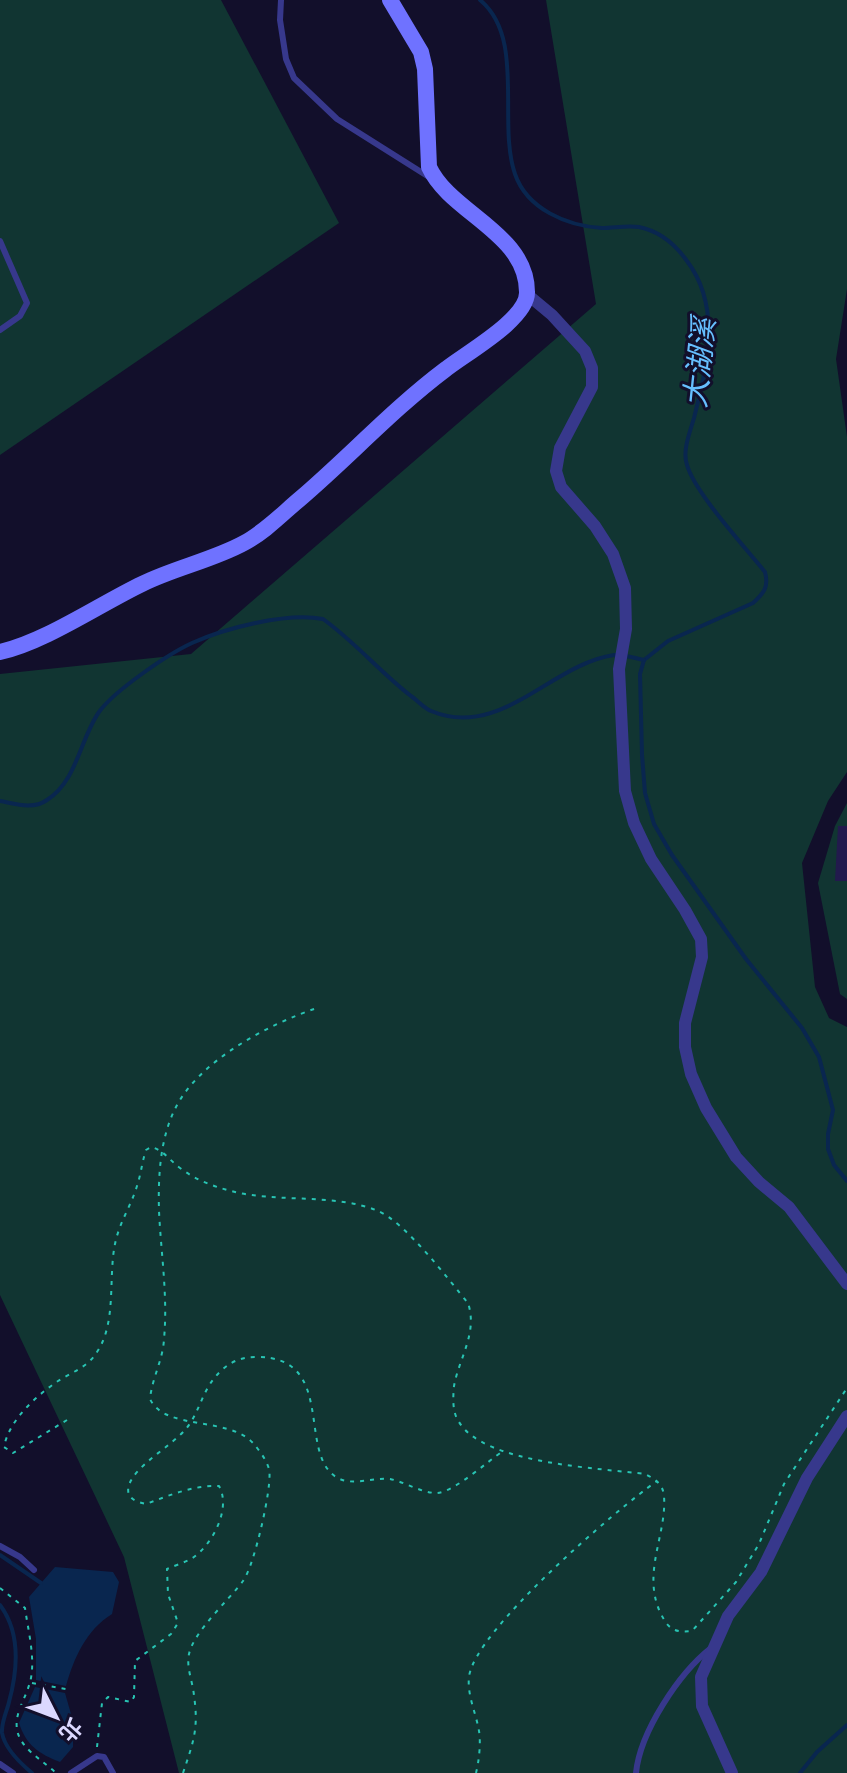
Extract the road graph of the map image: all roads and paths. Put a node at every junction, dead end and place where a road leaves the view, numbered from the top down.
1 (281, 0) edge
2 (390, 0) edge
3 (435, 182) junction
4 (0, 241) edge
5 (528, 295) junction
6 (0, 330) edge
7 (0, 652) edge
8 (317, 1008) dead end
9 (162, 1152) junction
10 (847, 1284) edge
11 (847, 1388) edge
12 (847, 1416) edge
13 (67, 1420) dead end
14 (192, 1422) junction
15 (504, 1450) junction
16 (658, 1481) junction
17 (0, 1546) edge
18 (34, 1570) dead end
19 (0, 1588) edge
20 (713, 1646) junction
21 (30, 1683) junction
22 (71, 1690) dead end
23 (97, 1756) junction
24 (0, 1764) edge
25 (13, 1773) edge
26 (56, 1773) edge
27 (71, 1773) edge
28 (113, 1773) edge
29 (183, 1773) edge
30 (476, 1773) edge
31 (636, 1773) edge
32 (732, 1773) edge

1 - 3 lane
2 - 3 street
3 - 5 street
4 - 6 lane
5 - 7 street
5 - 10 street
8 - 9 path
9 - 13 path
9 - 14 path
9 - 15 path
11 - 16 path
12 - 20 street
14 - 15 path
14 - 23 path
14 - 29 path
15 - 16 path
16 - 30 path
17 - 18 lane
19 - 21 path
20 - 31 lane
20 - 32 street
21 - 22 path
21 - 26 path
23 - 27 lane
23 - 28 lane
24 - 25 lane

